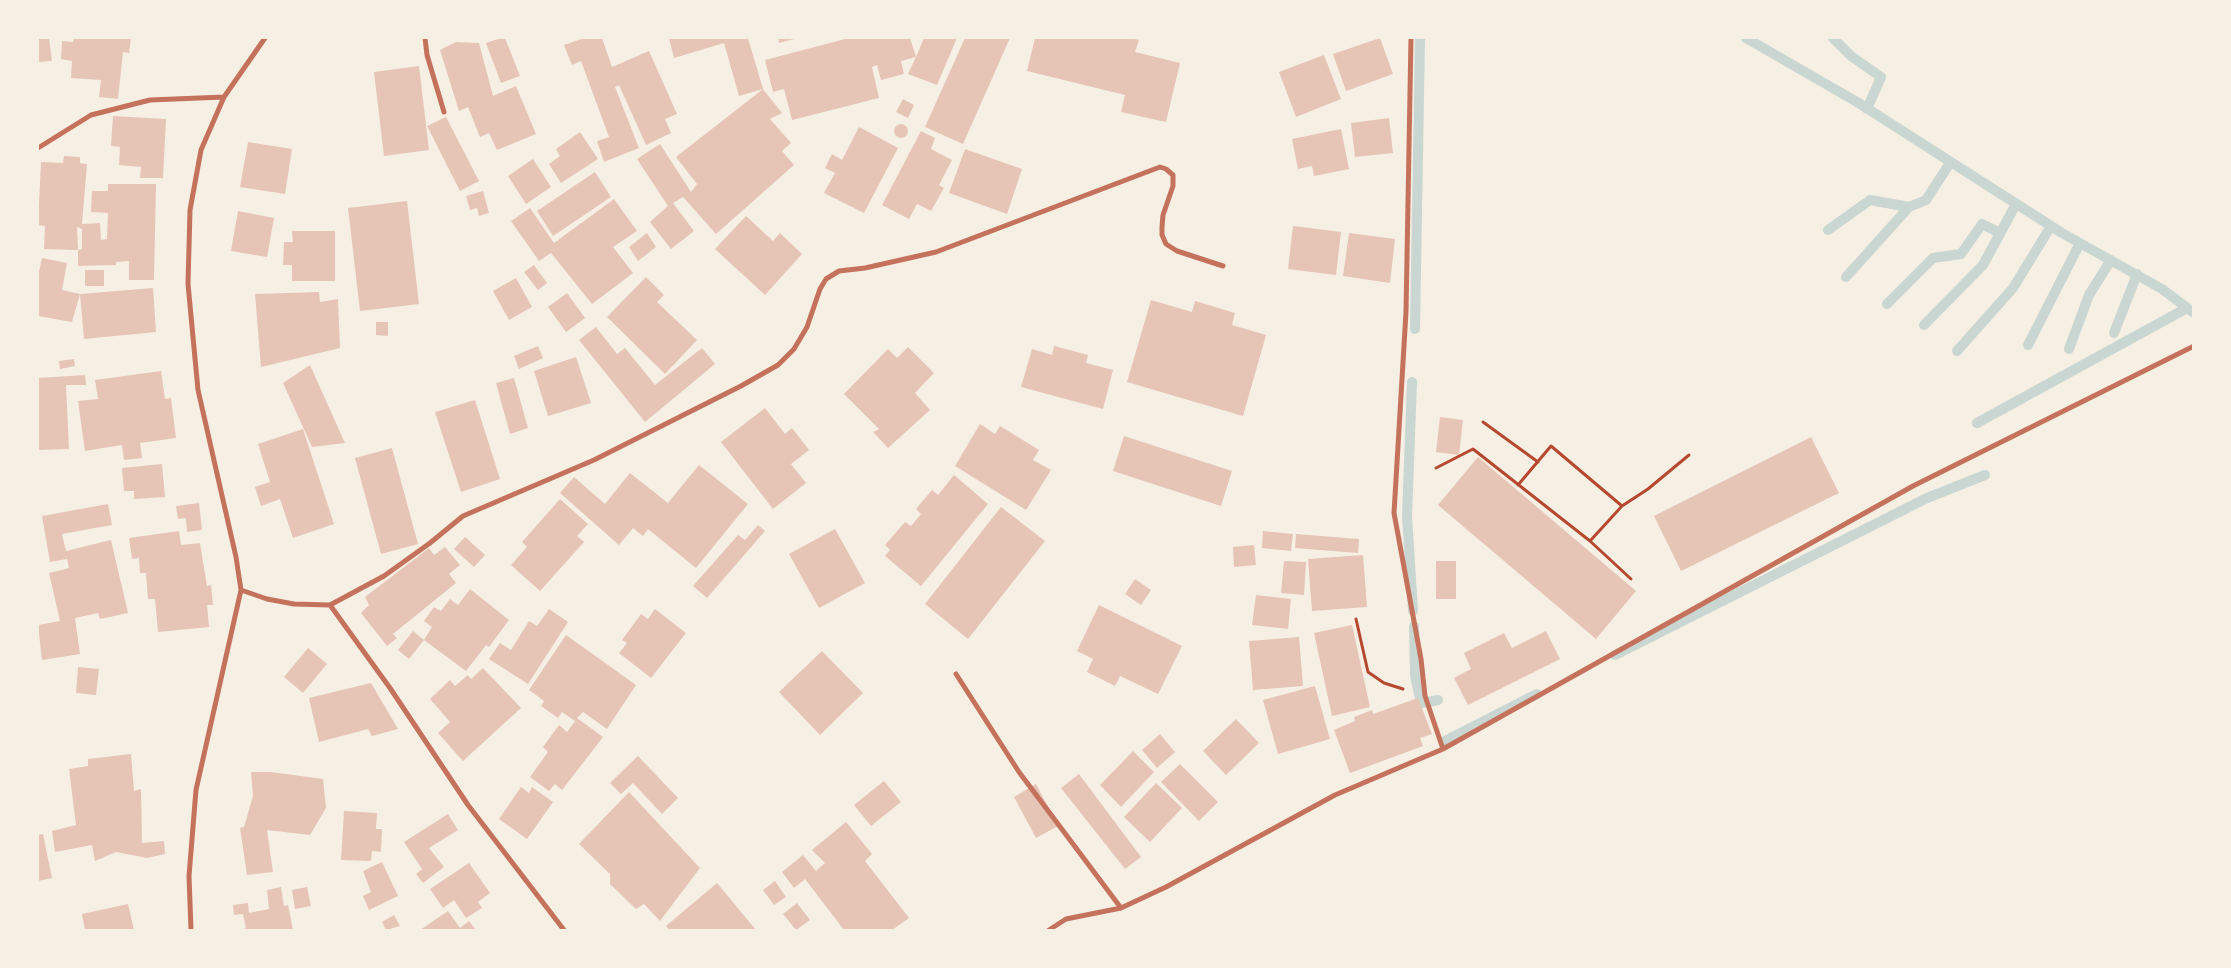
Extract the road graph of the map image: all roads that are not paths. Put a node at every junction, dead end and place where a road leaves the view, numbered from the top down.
1 (265, 38) edge
2 (425, 38) edge
3 (1410, 38) edge
4 (224, 97) junction
5 (444, 112) dead end
6 (38, 148) edge
7 (1223, 266) dead end
8 (2194, 346) edge
9 (241, 590) junction
10 (330, 605) junction
11 (956, 674) dead end
12 (1443, 749) junction
13 (1121, 908) junction
14 (191, 930) edge
15 (564, 930) edge
16 (1049, 930) edge

1 - 4 street
2 - 5 street
3 - 12 street
4 - 6 street
4 - 9 street
7 - 10 street
8 - 12 street
9 - 10 street
9 - 14 street
10 - 15 street
11 - 13 street
12 - 13 street
13 - 16 street

